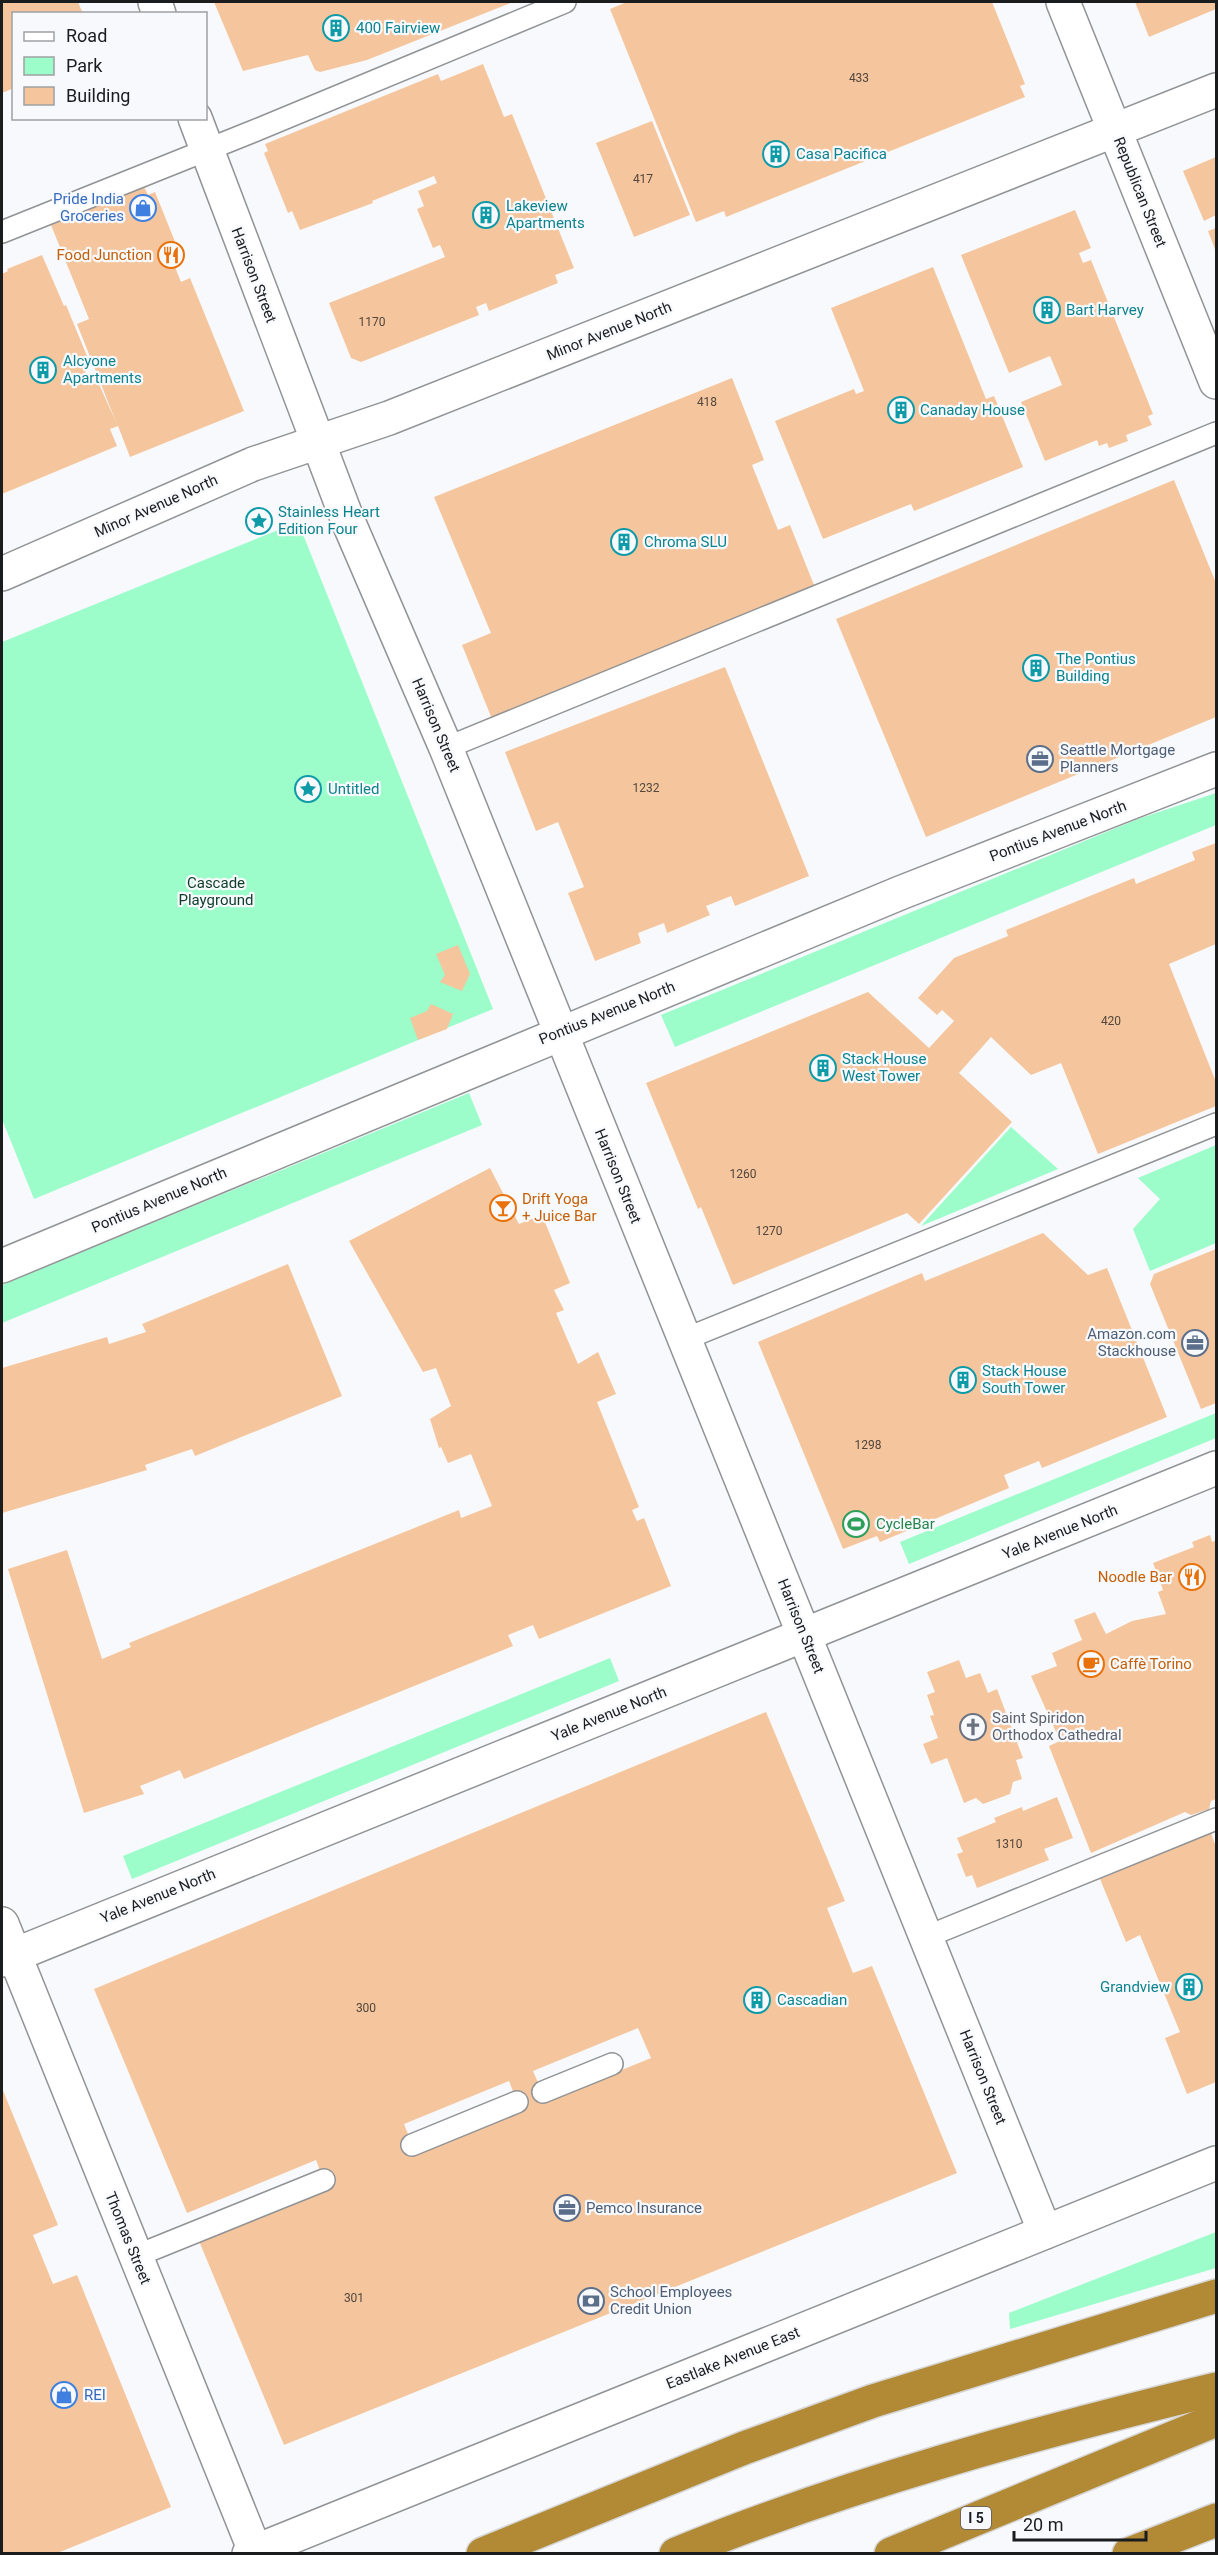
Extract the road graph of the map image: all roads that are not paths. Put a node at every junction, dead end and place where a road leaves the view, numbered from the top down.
1 (565, 2) edge
2 (1063, 2) edge
3 (1216, 90) edge
4 (196, 120) edge
5 (1115, 131) junction
6 (206, 150) junction
7 (2, 232) edge
8 (1216, 382) edge
9 (1216, 433) edge
10 (318, 442) junction
11 (2, 574) edge
12 (446, 748) junction
13 (1216, 769) edge
14 (560, 1032) junction
15 (1216, 1124) edge
16 (2, 1266) edge
17 (685, 1339) junction
18 (1216, 1468) edge
19 (804, 1635) junction
20 (1216, 1820) edge
21 (2, 1924) edge
22 (926, 1937) junction
23 (8, 1957) edge
24 (612, 2064) dead end
25 (543, 2092) dead end
26 (517, 2102) dead end
27 (412, 2145) dead end
28 (1216, 2163) edge
29 (324, 2180) dead end
30 (1046, 2232) junction
31 (136, 2256) junction
32 (1216, 2296) edge
33 (1216, 2389) edge
34 (1216, 2420) edge
35 (1216, 2439) edge
36 (1216, 2520) edge
37 (252, 2552) edge
38 (483, 2553) edge
39 (676, 2553) edge
40 (891, 2553) edge
41 (941, 2553) edge
42 (1129, 2553) edge

1 - 6 lane
2 - 5 street, Republican Street
3 - 5 street, Minor Avenue North
4 - 6 street, Harrison Street
5 - 8 street, Republican Street
5 - 10 street, Minor Avenue North
6 - 7 lane
6 - 10 street, Harrison Street
9 - 12 lane
10 - 11 street, Minor Avenue North
10 - 12 street, Harrison Street
12 - 14 street, Harrison Street
13 - 14 street, Pontius Avenue North
14 - 16 street, Pontius Avenue North
14 - 17 street, Harrison Street
15 - 17 lane
17 - 19 street, Harrison Street
18 - 19 street, Yale Avenue North
19 - 22 street, Harrison Street
19 - 23 street, Yale Avenue North
20 - 22 lane
21 - 23 street, Thomas Street
22 - 30 street, Harrison Street
23 - 31 street, Thomas Street
24 - 25 lane
26 - 27 lane
28 - 30 street, Eastlake Avenue East
29 - 31 lane
30 - 37 street, Eastlake Avenue East
31 - 37 street, Thomas Street
32 - 38 highway
33 - 39 highway
34 - 40 highway, I 5
35 - 41 highway
36 - 42 highway

